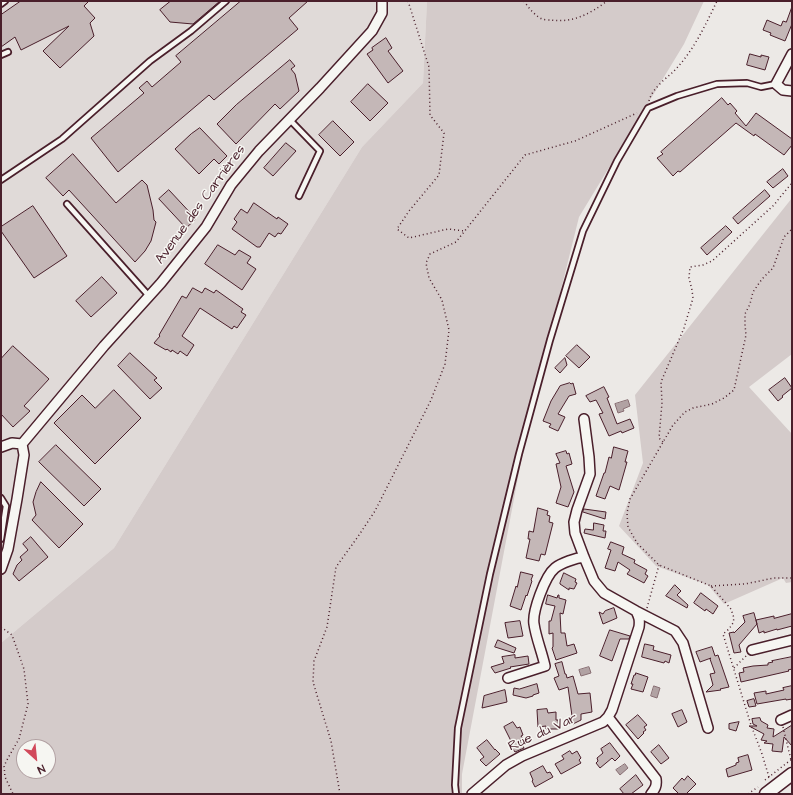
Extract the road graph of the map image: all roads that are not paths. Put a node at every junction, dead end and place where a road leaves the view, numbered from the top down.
1 (5, 1) edge
2 (226, 1) edge
3 (382, 1) edge
4 (1, 4) edge
5 (8, 52) dead end
6 (792, 54) edge
7 (1, 55) edge
8 (776, 84) junction
9 (792, 92) edge
10 (289, 119) junction
11 (1, 180) edge
12 (299, 196) dead end
13 (67, 204) dead end
14 (149, 296) junction
15 (584, 419) dead end
16 (22, 444) junction
17 (1, 446) edge
18 (1, 498) edge
19 (1, 539) edge
20 (584, 557) junction
21 (1, 569) edge
22 (636, 611) junction
23 (656, 621) junction
24 (639, 627) junction
25 (792, 640) edge
26 (752, 650) road end
27 (508, 678) dead end
28 (792, 715) edge
29 (608, 717) junction
30 (781, 720) road end
31 (708, 728) dead end
32 (792, 774) edge
33 (769, 787) edge
34 (456, 794) edge
35 (472, 794) edge
36 (651, 794) edge

1 - 4 lane
2 - 11 lane
3 - 10 street, Avenue des Carrières
5 - 7 lane
6 - 8 street
8 - 9 street
8 - 34 lane
10 - 12 lane
10 - 14 street, Avenue des Carrières
13 - 14 lane
14 - 16 street, Avenue des Carrières
15 - 20 street
16 - 17 street
16 - 21 street
18 - 19 lane
20 - 22 street
20 - 27 street
22 - 23 street
22 - 24 street
23 - 24 street
23 - 31 street
24 - 29 street
25 - 26 street
28 - 30 street
29 - 35 street, Rue du Var
29 - 36 street
32 - 33 main road

